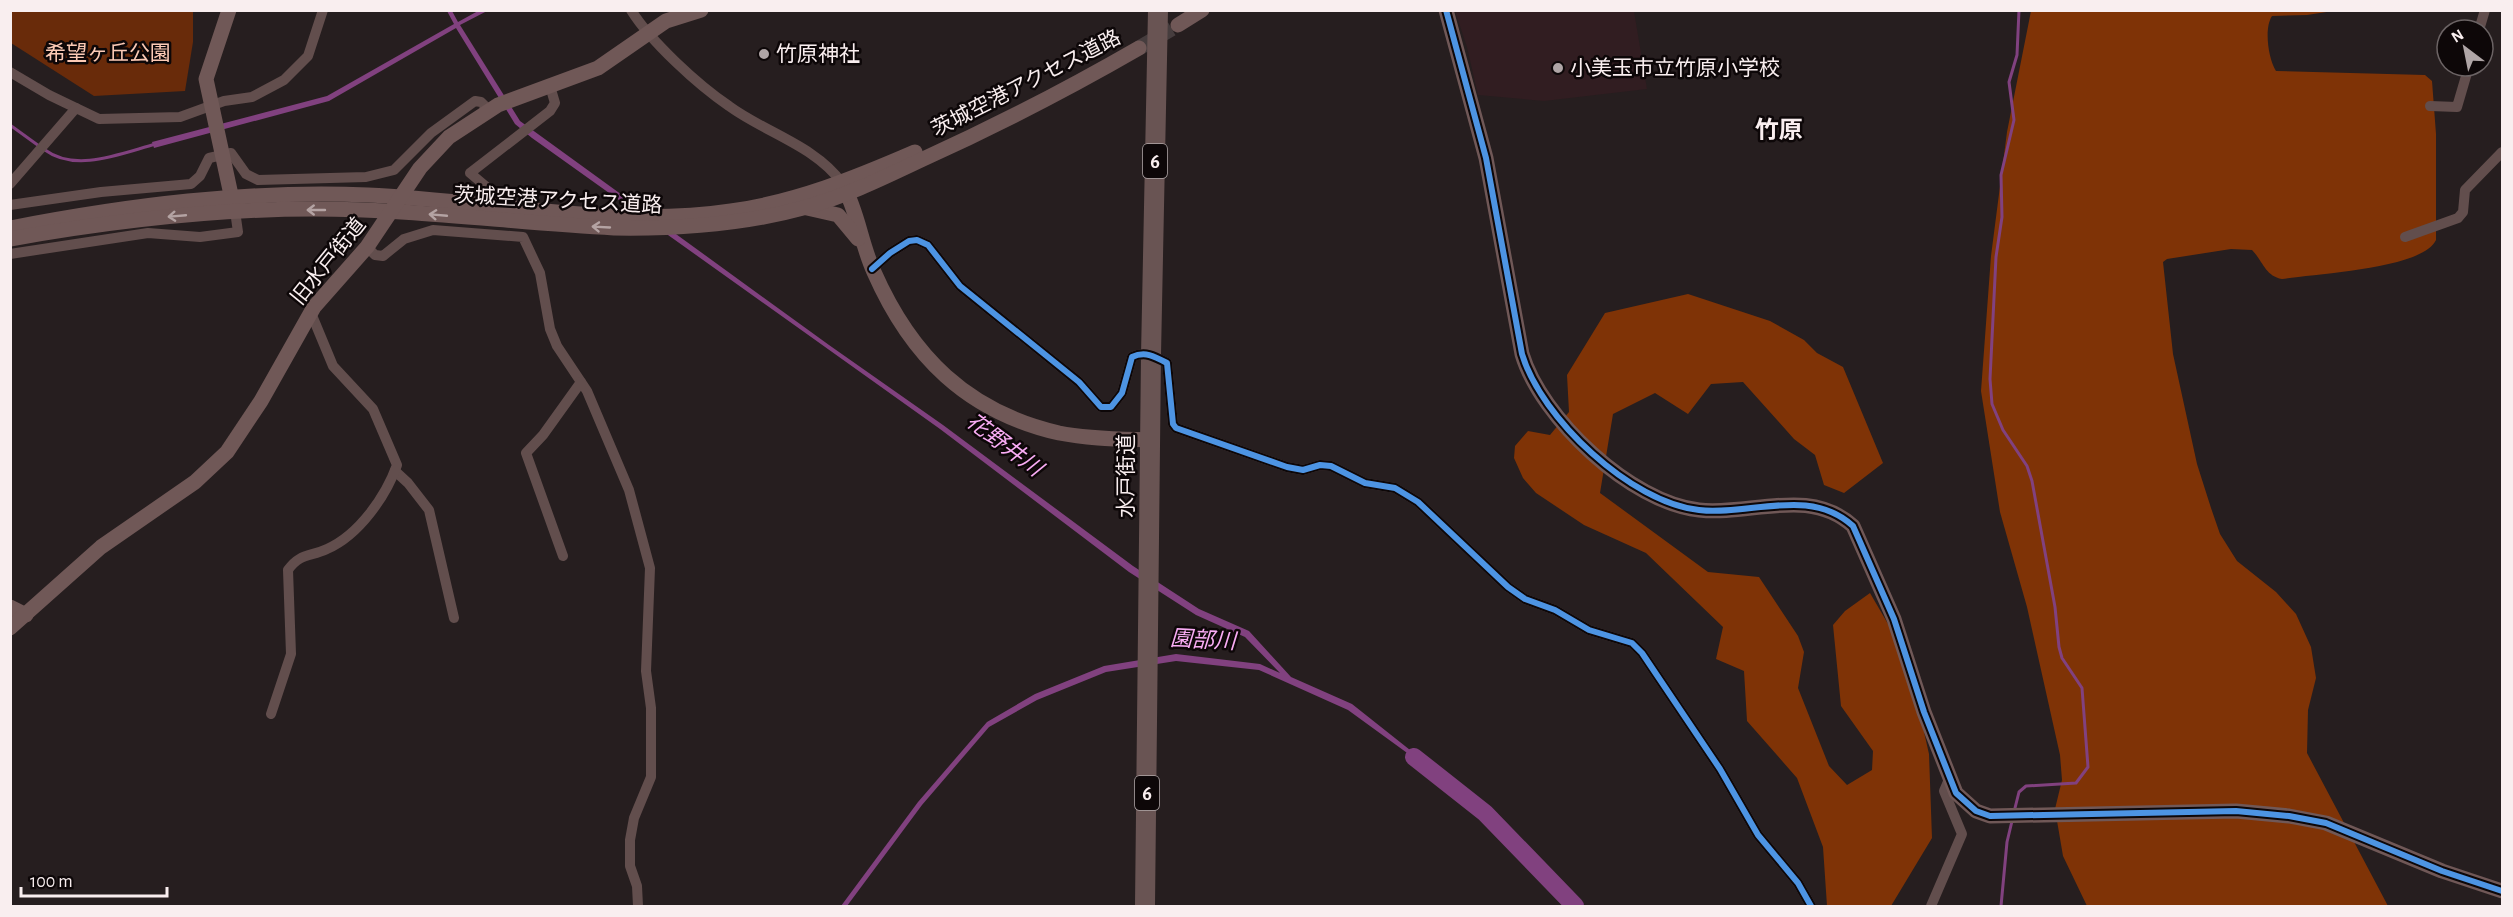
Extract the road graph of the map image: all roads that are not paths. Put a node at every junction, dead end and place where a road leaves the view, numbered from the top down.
1 (229, 10) edge
2 (323, 10) edge
3 (631, 10) edge
4 (701, 10) edge
5 (1202, 10) edge
6 (1446, 10) edge
7 (1175, 16) edge
8 (647, 34) junction
9 (1139, 45) tunnel mouth
10 (10, 72) edge
11 (2465, 78) edge
12 (550, 86) junction
13 (2430, 106) dead end
14 (493, 107) junction
15 (76, 108) junction
16 (213, 112) junction
17 (2502, 152) edge
18 (223, 154) junction
19 (10, 184) edge
20 (845, 188) junction
21 (489, 189) dead end
22 (231, 196) junction
23 (401, 197) junction
24 (10, 205) edge
25 (804, 208) junction
26 (235, 211) junction
27 (392, 212) junction
28 (10, 228) edge
29 (2405, 237) dead end
30 (10, 239) edge
31 (367, 248) junction
32 (866, 251) junction
33 (10, 254) edge
34 (872, 269) junction
35 (310, 313) junction
36 (1151, 355) junction
37 (581, 382) junction
38 (1150, 440) junction
39 (395, 471) junction
40 (563, 556) dead end
41 (10, 607) edge
42 (26, 615) junction
43 (454, 618) dead end
44 (10, 628) edge
45 (271, 714) dead end
46 (1950, 777) junction
47 (2502, 891) edge
48 (638, 906) edge
49 (1145, 906) edge
50 (1811, 906) edge
51 (1931, 906) edge

1 - 16 street
2 - 16 street
3 - 8 street
4 - 8 street, 旧水戸街道
5 - 7 street
6 - 46 street
7 - 36 highway, 水戸街道 / 6
8 - 12 street, 旧水戸街道
8 - 20 street
9 - 20 street, 茨城空港アクセス道路
10 - 15 street
11 - 13 street
12 - 14 street, 旧水戸街道
12 - 21 street
14 - 18 street
14 - 23 street, 旧水戸街道
15 - 16 street
15 - 19 street
16 - 18 street
17 - 29 street
18 - 22 street
18 - 24 street
20 - 23 street, 茨城空港アクセス道路
20 - 25 street, 茨城空港アクセス道路
20 - 32 street
22 - 23 street, 茨城空港アクセス道路
22 - 26 street
22 - 28 street, 茨城空港アクセス道路
23 - 27 street, 旧水戸街道
25 -> 27 street, 茨城空港アクセス道路
25 - 32 street
27 -> 26 street, 茨城空港アクセス道路
26 -> 30 street, 茨城空港アクセス道路
26 - 33 street
27 - 31 street, 旧水戸街道
31 - 35 street, 旧水戸街道
31 - 37 street
32 - 34 street
34 - 36 street
34 - 38 street
35 - 39 street
35 - 42 street, 旧水戸街道
36 - 38 highway, 水戸街道 / 6
36 - 50 street
37 - 40 street
37 - 48 street
38 - 49 highway, 水戸街道 / 6
39 - 43 street
39 - 45 street
41 - 42 street
42 - 44 street, 旧水戸街道
46 - 47 street
46 - 51 street

